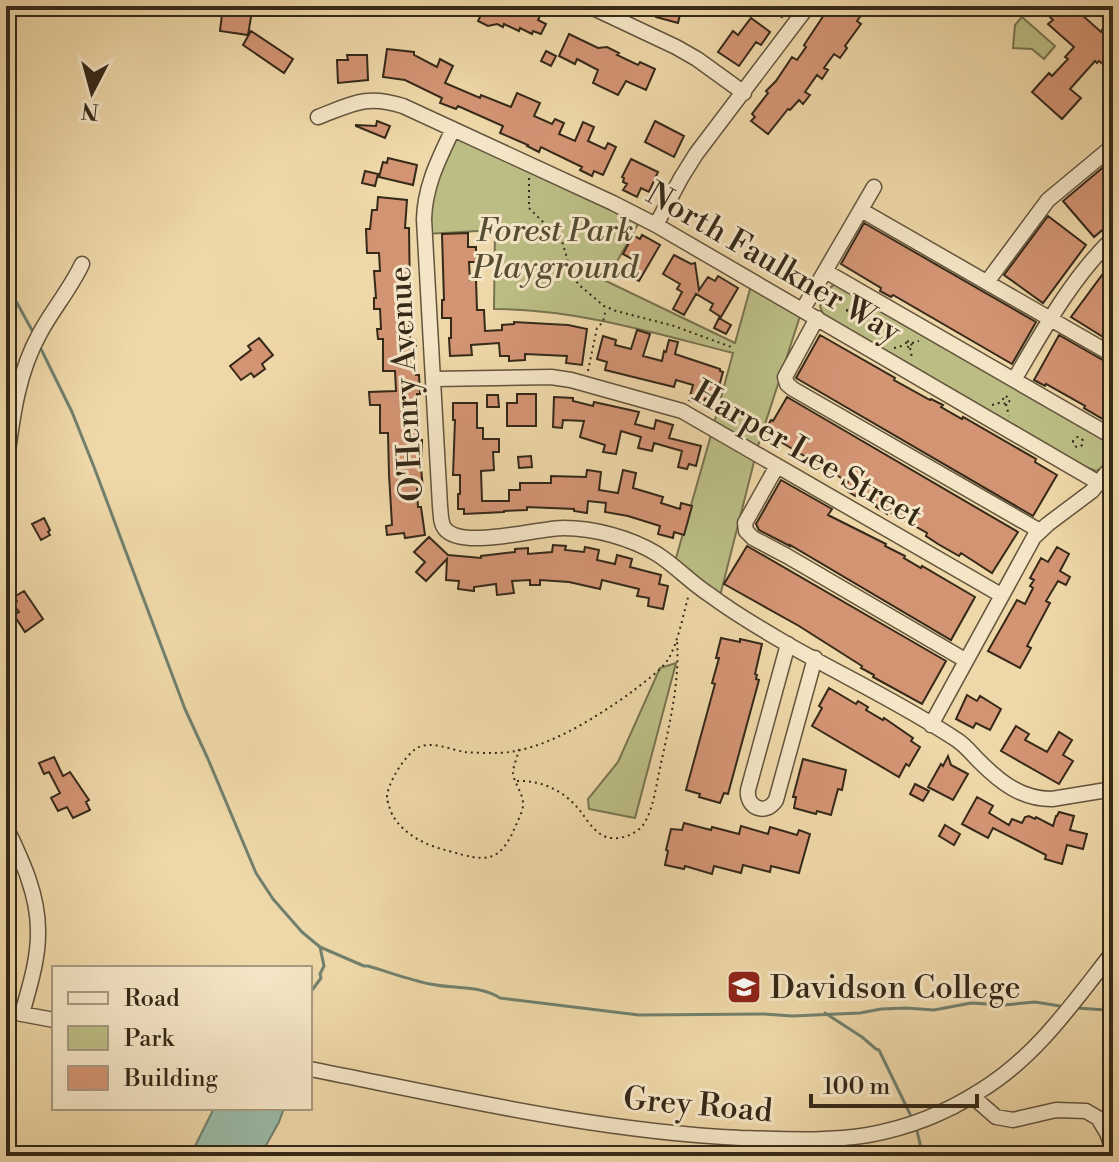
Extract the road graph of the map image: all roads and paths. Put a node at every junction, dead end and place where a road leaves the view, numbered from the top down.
1 (589, 6) edge
2 (808, 6) edge
3 (618, 12) edge
4 (744, 93) junction
5 (318, 117) dead end
6 (453, 129) junction
7 (1113, 146) edge
8 (529, 165) junction
9 (874, 187) dead end
10 (861, 210) junction
11 (656, 225) junction
12 (1113, 238) edge
13 (82, 264) dead end
14 (825, 271) junction
15 (987, 282) junction
16 (607, 308) junction
17 (803, 309) junction
18 (817, 318) junction
19 (1050, 318) junction
20 (734, 348) dead end
21 (1113, 354) edge
22 (434, 379) junction
23 (1014, 380) junction
24 (585, 384) junction
25 (1113, 437) edge
26 (1113, 465) edge
27 (6, 466) edge
28 (777, 466) junction
29 (1099, 483) junction
30 (1040, 531) junction
31 (693, 582) junction
32 (1001, 595) junction
33 (676, 636) junction
34 (788, 644) junction
35 (815, 658) junction
36 (965, 660) junction
37 (931, 725) junction
38 (519, 749) junction
39 (516, 781) junction
40 (1113, 789) edge
41 (6, 827) edge
42 (1113, 952) edge
43 (6, 1011) edge
44 (22, 1014) junction
45 (52, 1020) edge
46 (312, 1069) edge
47 (972, 1096) junction
48 (1113, 1149) edge

1 - 3 street
2 - 4 street
3 - 4 street
4 - 11 street
5 - 6 street, North Faulkner Way
6 - 8 street, North Faulkner Way
6 - 22 street, O'Henry Avenue
7 - 15 street
8 - 11 street, North Faulkner Way
8 - 16 path
9 - 10 street
10 - 14 street
10 - 15 street
11 - 17 street, North Faulkner Way
12 - 19 street
13 - 27 street
14 - 17 street
14 - 23 street
15 - 19 street
16 - 20 path
16 - 24 path
17 - 18 street, North Faulkner Way
18 - 29 street, North Faulkner Way
18 - 30 street
19 - 21 street
19 - 23 street
22 - 24 street, Harper Lee Street
22 - 31 street, O'Henry Avenue
23 - 25 street
24 - 28 street, Harper Lee Street
26 - 29 street
28 - 32 street, Harper Lee Street
28 - 36 street
29 - 30 street
30 - 32 street
31 - 33 path
31 - 34 street, O'Henry Avenue
32 - 36 street
33 - 38 path
33 - 39 path
34 - 35 street, O'Henry Avenue
34 - 35 street
35 - 37 street, O'Henry Avenue
36 - 37 street
37 - 40 street, O'Henry Avenue
38 - 39 path
38 - 39 path
41 - 44 street
42 - 47 street, Grey Road
43 - 44 street
44 - 45 street
46 - 47 street, Grey Road
47 - 48 street

